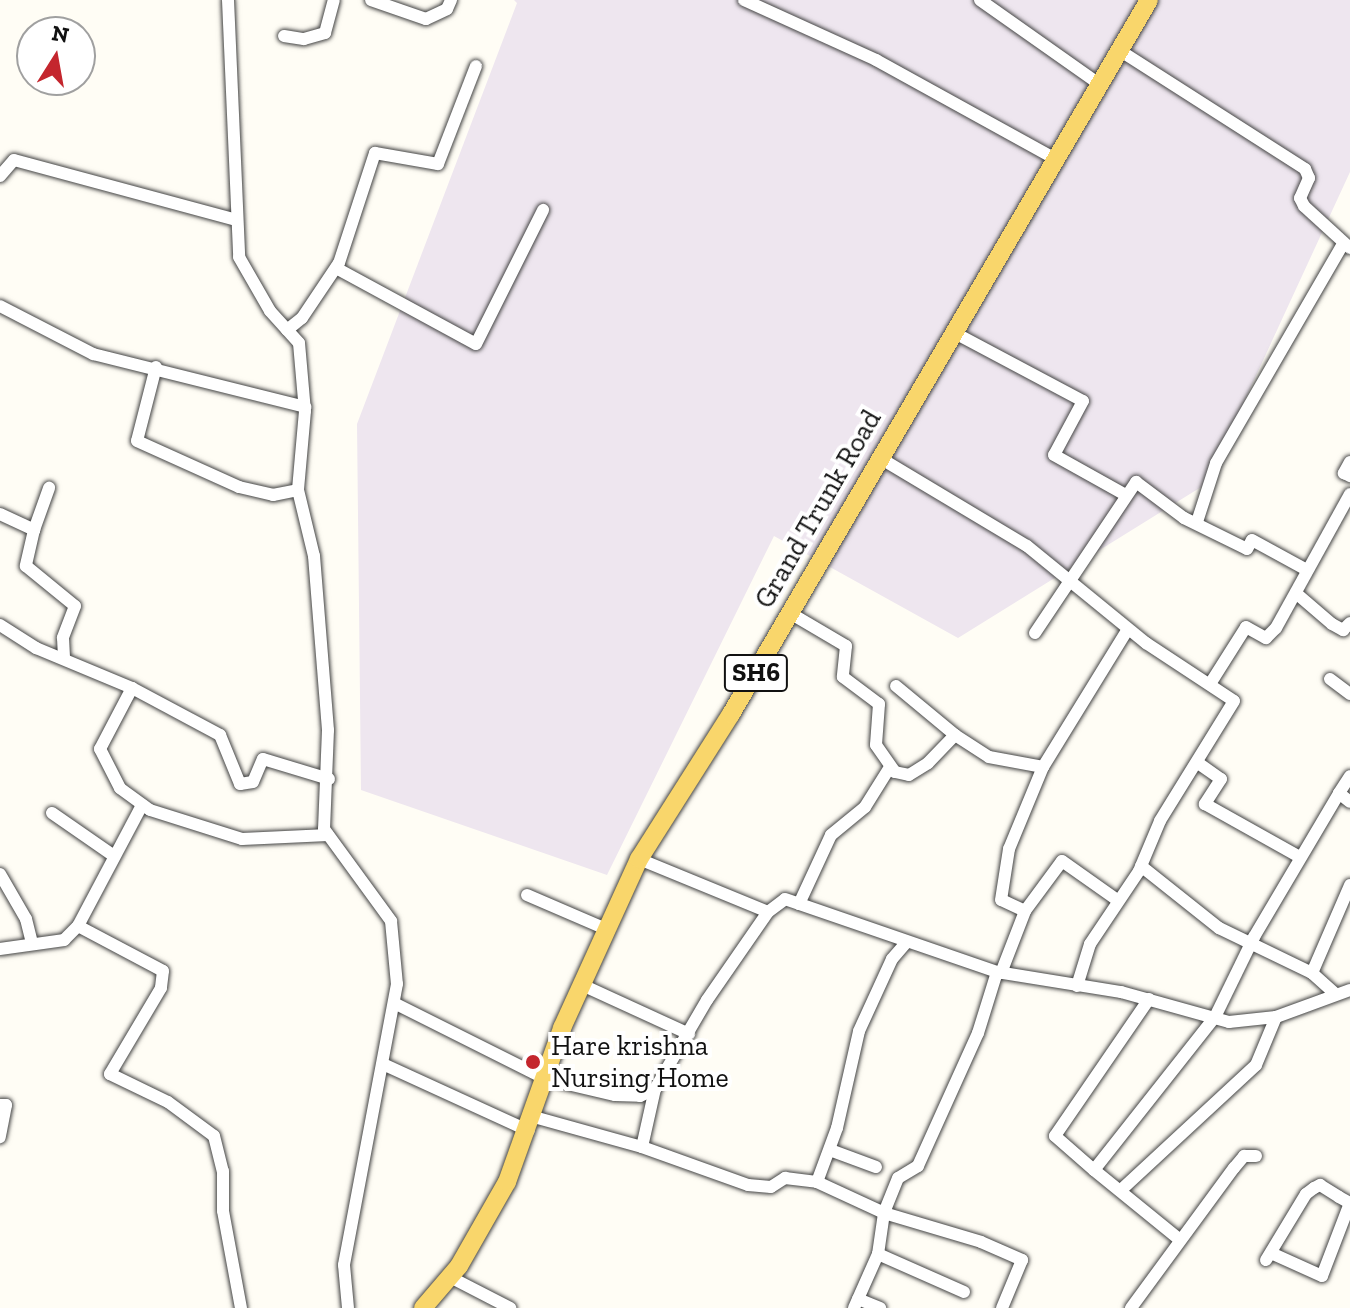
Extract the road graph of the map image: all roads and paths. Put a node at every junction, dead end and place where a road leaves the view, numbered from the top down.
1 (228, 0) edge
2 (334, 0) edge
3 (371, 0) edge
4 (451, 0) edge
5 (744, 0) edge
6 (980, 0) edge
7 (1149, 0) edge
8 (284, 36) dead end
9 (1119, 50) junction
10 (476, 66) dead end
11 (1099, 84) junction
12 (1055, 159) junction
13 (14, 160) junction
14 (0, 167) edge
15 (0, 176) edge
16 (543, 210) dead end
17 (236, 220) junction
18 (1347, 246) edge
19 (336, 268) junction
20 (0, 306) edge
21 (287, 330) junction
22 (953, 332) junction
23 (156, 367) junction
24 (305, 407) junction
25 (880, 458) junction
26 (1350, 462) edge
27 (1350, 476) edge
28 (49, 488) dead end
29 (298, 490) junction
30 (1124, 494) junction
31 (1350, 494) edge
32 (0, 514) edge
33 (1197, 522) junction
34 (34, 530) junction
35 (1307, 570) junction
36 (1071, 580) junction
37 (1297, 594) junction
38 (790, 613) junction
39 (1350, 623) edge
40 (0, 625) edge
41 (1128, 629) junction
42 (1035, 633) dead end
43 (64, 658) junction
44 (1330, 679) dead end
45 (1210, 684) junction
46 (896, 686) dead end
47 (132, 688) junction
48 (1350, 694) edge
49 (955, 735) junction
50 (1198, 763) junction
51 (890, 767) junction
52 (1043, 767) junction
53 (1350, 776) edge
54 (329, 779) junction
55 (1339, 793) junction
56 (1350, 802) edge
57 (142, 805) junction
58 (52, 813) dead end
59 (328, 835) junction
60 (114, 856) junction
61 (1300, 857) junction
62 (639, 859) junction
63 (1141, 866) junction
64 (0, 874) edge
65 (1350, 885) edge
66 (527, 895) dead end
67 (1117, 900) junction
68 (799, 904) junction
69 (1025, 911) junction
70 (768, 912) junction
71 (78, 926) junction
72 (606, 929) junction
73 (32, 943) junction
74 (1251, 943) junction
75 (905, 944) junction
76 (0, 949) edge
77 (999, 972) junction
78 (1312, 973) junction
79 (580, 984) junction
80 (1077, 986) junction
81 (1350, 990) edge
82 (1334, 993) junction
83 (1149, 999) junction
84 (394, 1003) junction
85 (1215, 1017) junction
86 (1276, 1017) junction
87 (689, 1034) junction
88 (385, 1065) junction
89 (546, 1079) junction
90 (655, 1089) junction
91 (0, 1105) edge
92 (532, 1124) junction
93 (0, 1137) edge
94 (642, 1147) junction
95 (830, 1150) junction
96 (1256, 1156) dead end
97 (876, 1167) dead end
98 (1094, 1170) junction
99 (817, 1182) junction
100 (1293, 1186) dead end
101 (1121, 1190) junction
102 (1306, 1194) junction
103 (884, 1213) junction
104 (1179, 1239) junction
105 (878, 1254) junction
106 (450, 1277) junction
107 (964, 1292) dead end
108 (856, 1304) edge
109 (241, 1308) edge
110 (348, 1308) edge
111 (423, 1308) edge
112 (510, 1308) edge
113 (880, 1308) edge
114 (1002, 1308) edge
115 (1131, 1308) edge

1 - 17 street
2 - 8 street
3 - 4 street
5 - 12 street
6 - 11 street
7 - 9 main road, Grand Trunk Road / SH6
9 - 11 main road, Grand Trunk Road / SH6
9 - 18 street
10 - 19 street
11 - 12 main road, Grand Trunk Road / SH6
12 - 22 main road, Grand Trunk Road / SH6
13 - 14 street
13 - 15 street
13 - 17 street
16 - 19 street
17 - 21 street
18 - 33 street
19 - 21 street
20 - 23 street
21 - 24 street
22 - 25 main road, Grand Trunk Road / SH6
22 - 30 street
23 - 24 street
23 - 29 street
24 - 29 street
25 - 36 street
25 - 38 main road, Grand Trunk Road / SH6
26 - 27 street
28 - 34 street
29 - 54 street
30 - 33 street
30 - 36 street
31 - 35 street
32 - 34 street
33 - 35 street
34 - 43 street
35 - 37 street
36 - 41 street
36 - 42 street
37 - 39 street
37 - 45 street
38 - 51 street
38 - 62 main road, Grand Trunk Road / SH6
40 - 43 street
41 - 45 street
41 - 52 street
43 - 47 street
44 - 48 street
45 - 50 street
46 - 49 street
47 - 54 street
47 - 57 street
49 - 51 street
49 - 52 street
50 - 61 street
50 - 63 street
51 - 68 street
52 - 69 street
53 - 55 street
54 - 59 street
55 - 56 street
55 - 61 street
57 - 59 street
57 - 60 street
58 - 60 street
59 - 84 street
60 - 71 street
61 - 74 street
62 - 70 street
62 - 72 main road, Grand Trunk Road / SH6
63 - 67 street
63 - 74 street
64 - 73 street
65 - 78 street
66 - 72 street
67 - 69 street
67 - 80 street
68 - 70 street
68 - 75 street
69 - 77 street
70 - 87 street
71 - 73 street
71 - 109 street
72 - 79 main road, Grand Trunk Road / SH6
73 - 76 street
74 - 78 street
74 - 85 street
75 - 77 street
75 - 95 street
77 - 80 street
77 - 103 street
78 - 82 street
79 - 87 street
79 - 89 main road, Grand Trunk Road / SH6
80 - 83 street
81 - 82 street
82 - 86 street
83 - 85 street
83 - 98 street
84 - 88 street
84 - 89 street
85 - 86 street
85 - 98 street
86 - 101 street
87 - 90 street
88 - 92 street
88 - 110 street
89 - 90 street
89 - 92 main road, Grand Trunk Road / SH6
90 - 94 street
91 - 93 street
92 - 94 street
92 - 106 main road, Grand Trunk Road / SH6
94 - 99 street
95 - 97 street
95 - 99 street
96 - 104 street
98 - 101 street
99 - 103 street
100 - 102 street
101 - 104 street
102 - 102 street
103 - 105 street
103 - 114 street
104 - 115 street
105 - 107 street
105 - 108 street
106 - 111 main road, Grand Trunk Road / SH6
106 - 112 street
108 - 113 street

